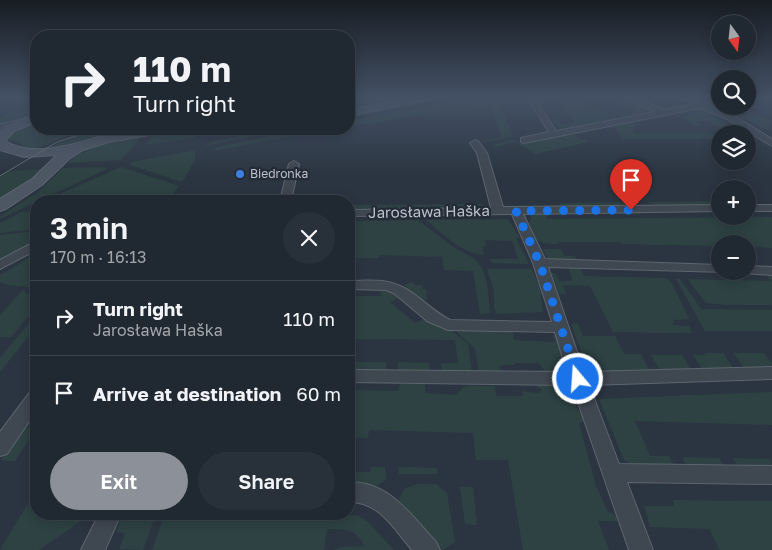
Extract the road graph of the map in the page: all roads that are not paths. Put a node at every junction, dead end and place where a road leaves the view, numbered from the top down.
1 (17, 124) edge
2 (20, 124) edge
3 (547, 124) edge
4 (608, 124) edge
5 (741, 124) edge
6 (0, 127) edge
7 (554, 134) junction
8 (113, 135) edge
9 (126, 135) edge
10 (108, 138) junction
11 (524, 140) dead end
12 (476, 143) dead end
13 (772, 143) edge
14 (1, 146) edge
15 (84, 146) junction
16 (294, 164) dead end
17 (286, 195) edge
18 (0, 206) edge
19 (711, 208) edge
20 (756, 208) edge
21 (772, 208) edge
22 (498, 211) junction
23 (516, 211) junction
24 (355, 213) edge
25 (30, 248) edge
26 (0, 264) edge
27 (540, 264) junction
28 (711, 269) edge
29 (756, 270) edge
30 (772, 271) edge
31 (355, 285) edge
32 (562, 327) junction
33 (772, 372) edge
34 (355, 376) edge
35 (578, 379) junction
36 (30, 406) edge
37 (0, 448) edge
38 (614, 473) junction
39 (772, 475) edge
40 (355, 492) edge
41 (107, 520) edge
42 (93, 550) edge
43 (428, 550) edge
44 (640, 550) edge

1 - 6 street
2 - 14 main road
3 - 7 street
4 - 7 street
5 - 13 street
7 - 11 street
8 - 10 main road
9 - 10 main road
10 - 15 main road
12 - 22 street
14 - 15 main road
15 - 18 main road
16 - 17 street
19 - 23 street, Jarosława Haška
20 - 21 street
22 - 23 street, Jarosława Haška
22 - 24 street, Jarosława Haška
23 - 27 street
25 - 26 street
27 - 28 street
27 - 32 street
29 - 30 street
31 - 32 street
32 - 35 street
33 - 35 street
34 - 35 street
35 - 38 street
36 - 37 street
38 - 39 street
38 - 44 street
40 - 43 street
41 - 42 street

